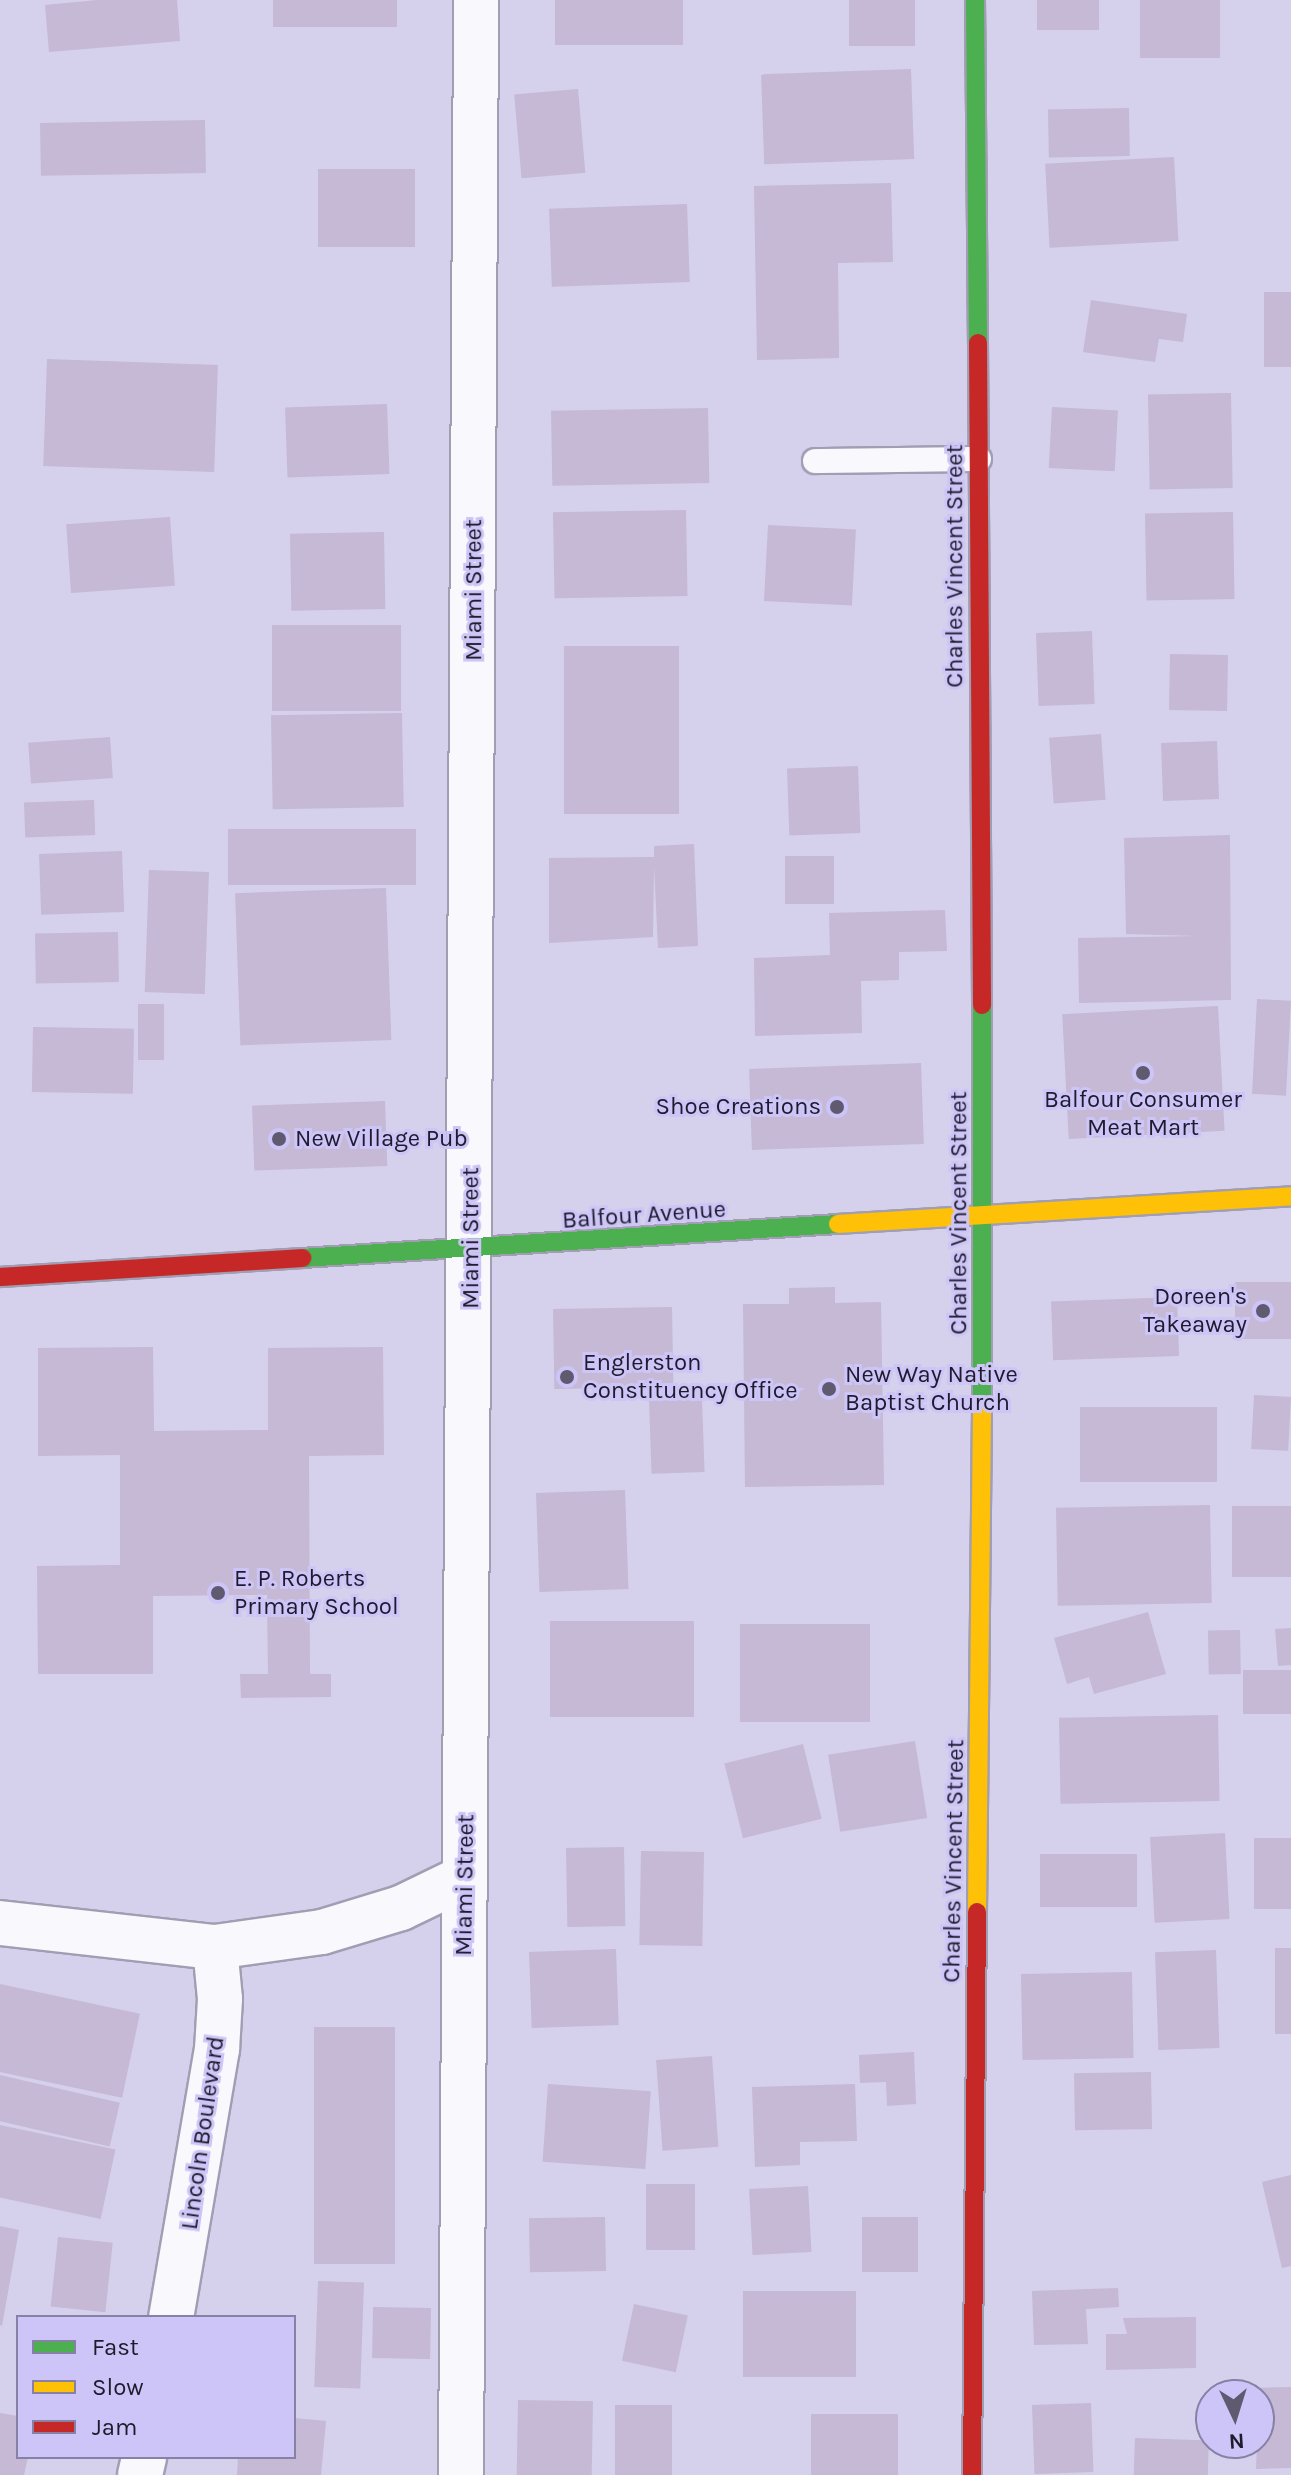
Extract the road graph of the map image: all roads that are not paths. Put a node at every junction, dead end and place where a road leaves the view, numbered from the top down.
1 (476, 0) edge
2 (975, 0) edge
3 (979, 459) junction
4 (815, 461) dead end
5 (1291, 1196) edge
6 (984, 1214) junction
7 (471, 1251) junction
8 (0, 1277) edge
9 (465, 1877) junction
10 (0, 1923) edge
11 (215, 1947) junction
12 (171, 2315) edge
13 (461, 2475) edge
14 (972, 2475) edge

1 - 7 street, Miami Street
2 - 3 street, Charles Vincent Street
3 - 4 lane
3 - 6 street, Charles Vincent Street
5 - 6 street, Balfour Avenue
6 - 7 street, Balfour Avenue
6 - 14 street, Charles Vincent Street
7 - 8 street, Balfour Avenue
7 - 9 street, Miami Street
9 - 11 street
9 - 13 street, Miami Street
10 - 11 street
11 - 12 street, Lincoln Boulevard

